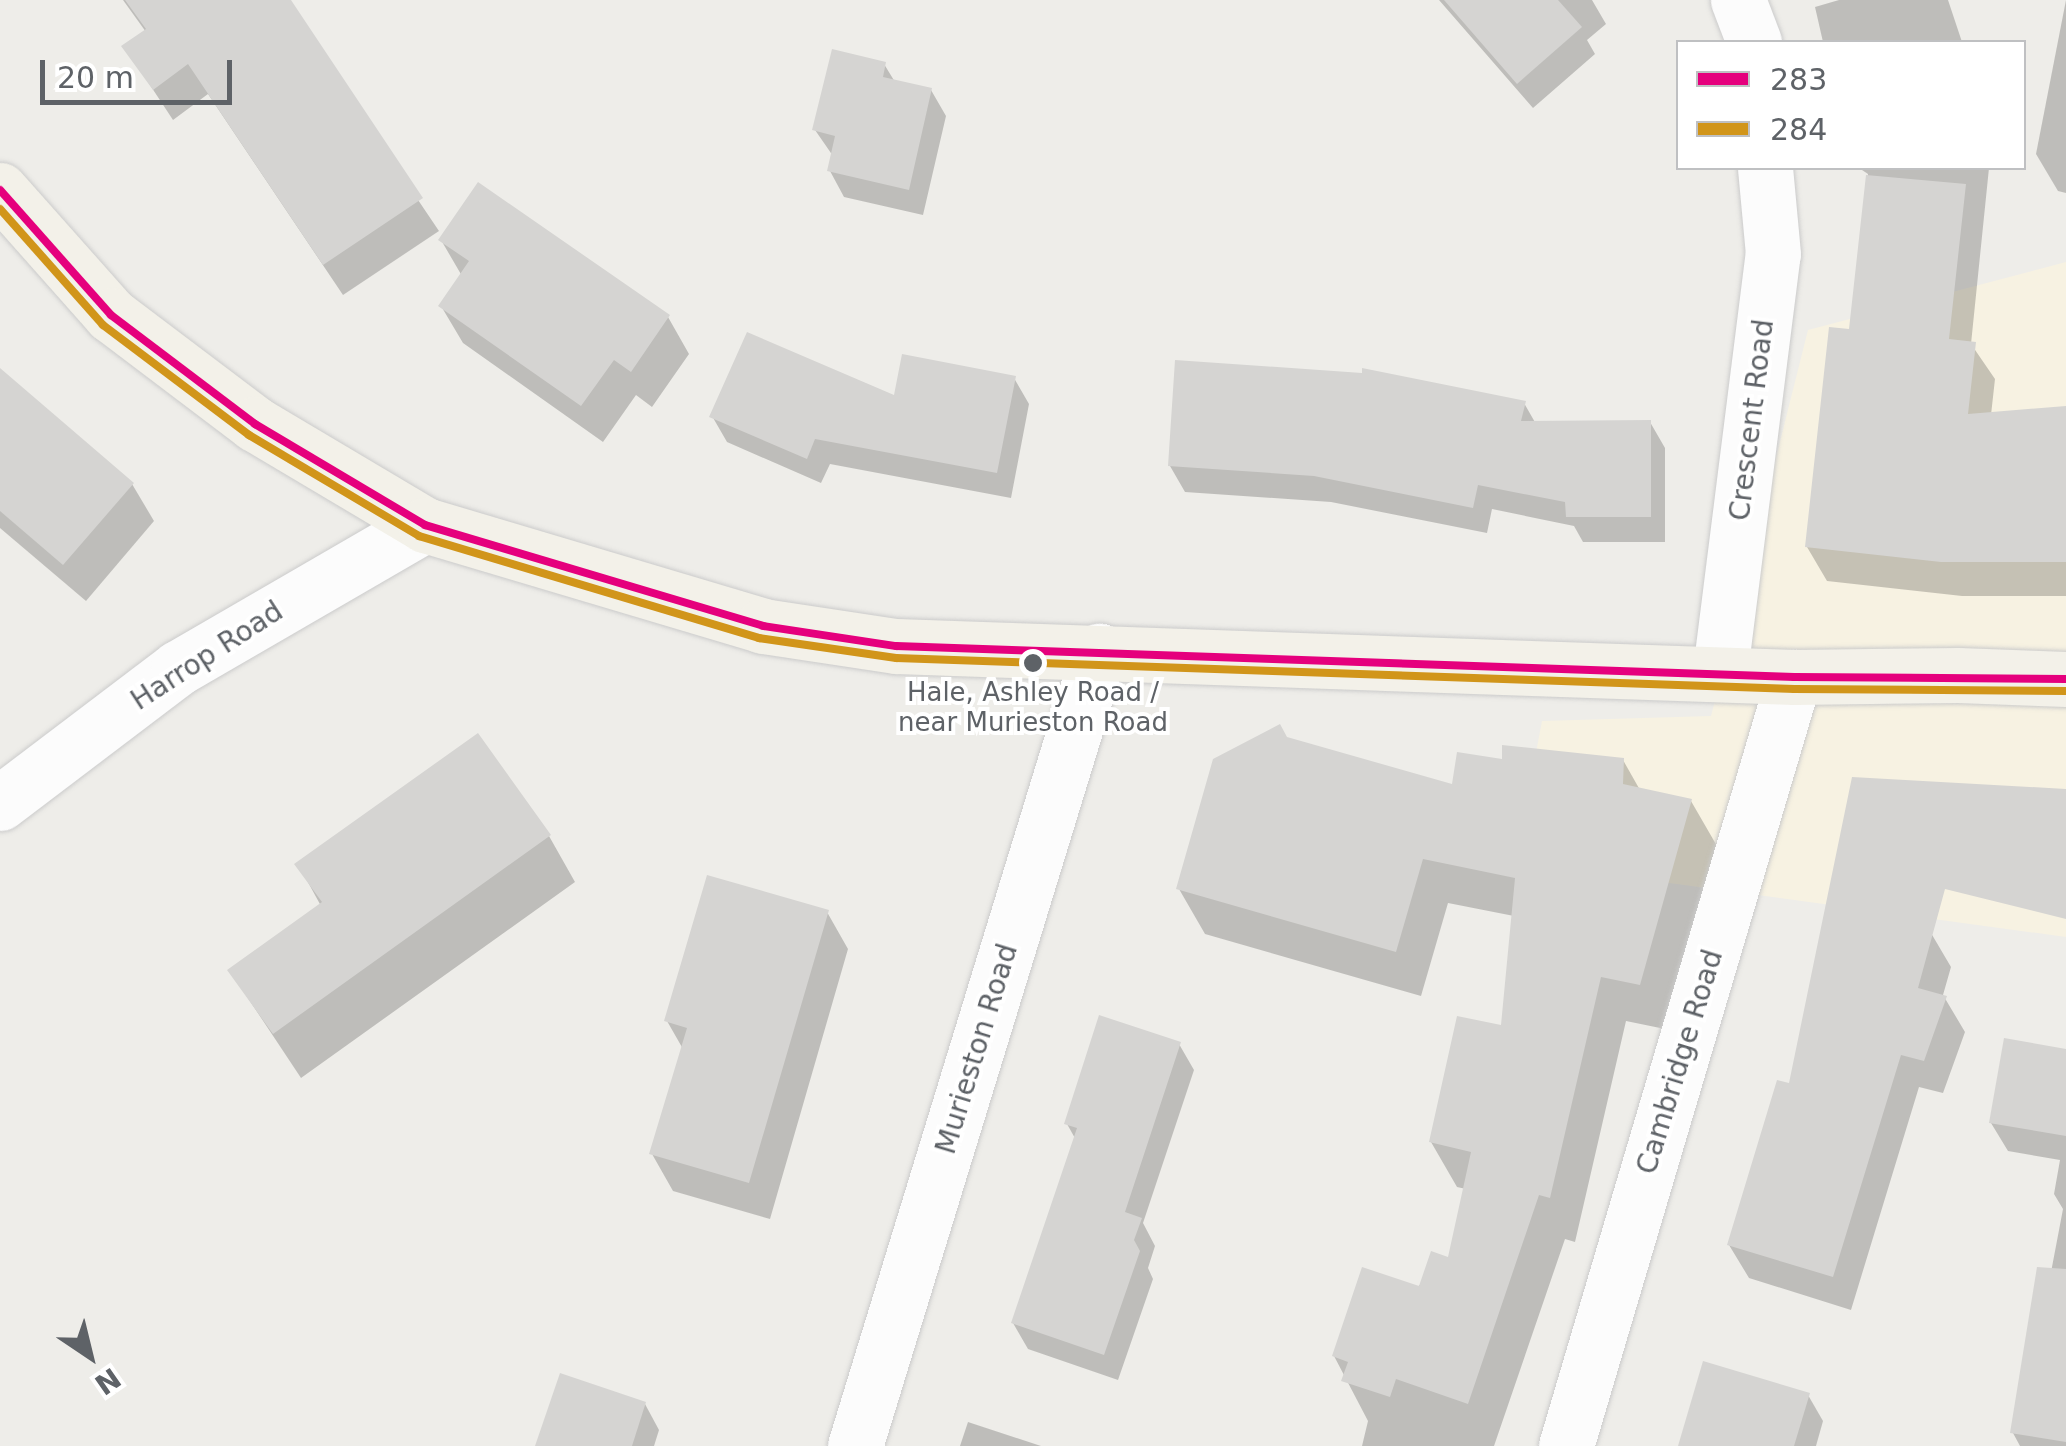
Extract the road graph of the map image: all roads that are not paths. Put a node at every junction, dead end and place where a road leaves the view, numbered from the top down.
1 (1738, 0) edge
2 (1753, 40) edge
3 (1765, 170) edge
4 (0, 190) edge
5 (424, 525) junction
6 (1099, 651) junction
7 (1720, 671) junction
8 (1794, 677) junction
9 (2066, 680) edge
10 (0, 803) edge
11 (855, 1446) edge
12 (1566, 1446) edge

1 - 2 street
3 - 7 street, Crescent Road
4 - 5 main road
5 - 6 main road
5 - 10 street, Harrop Road
6 - 7 main road
6 - 11 street, Murieston Road
7 - 8 main road
8 - 9 main road
8 - 12 street, Cambridge Road

